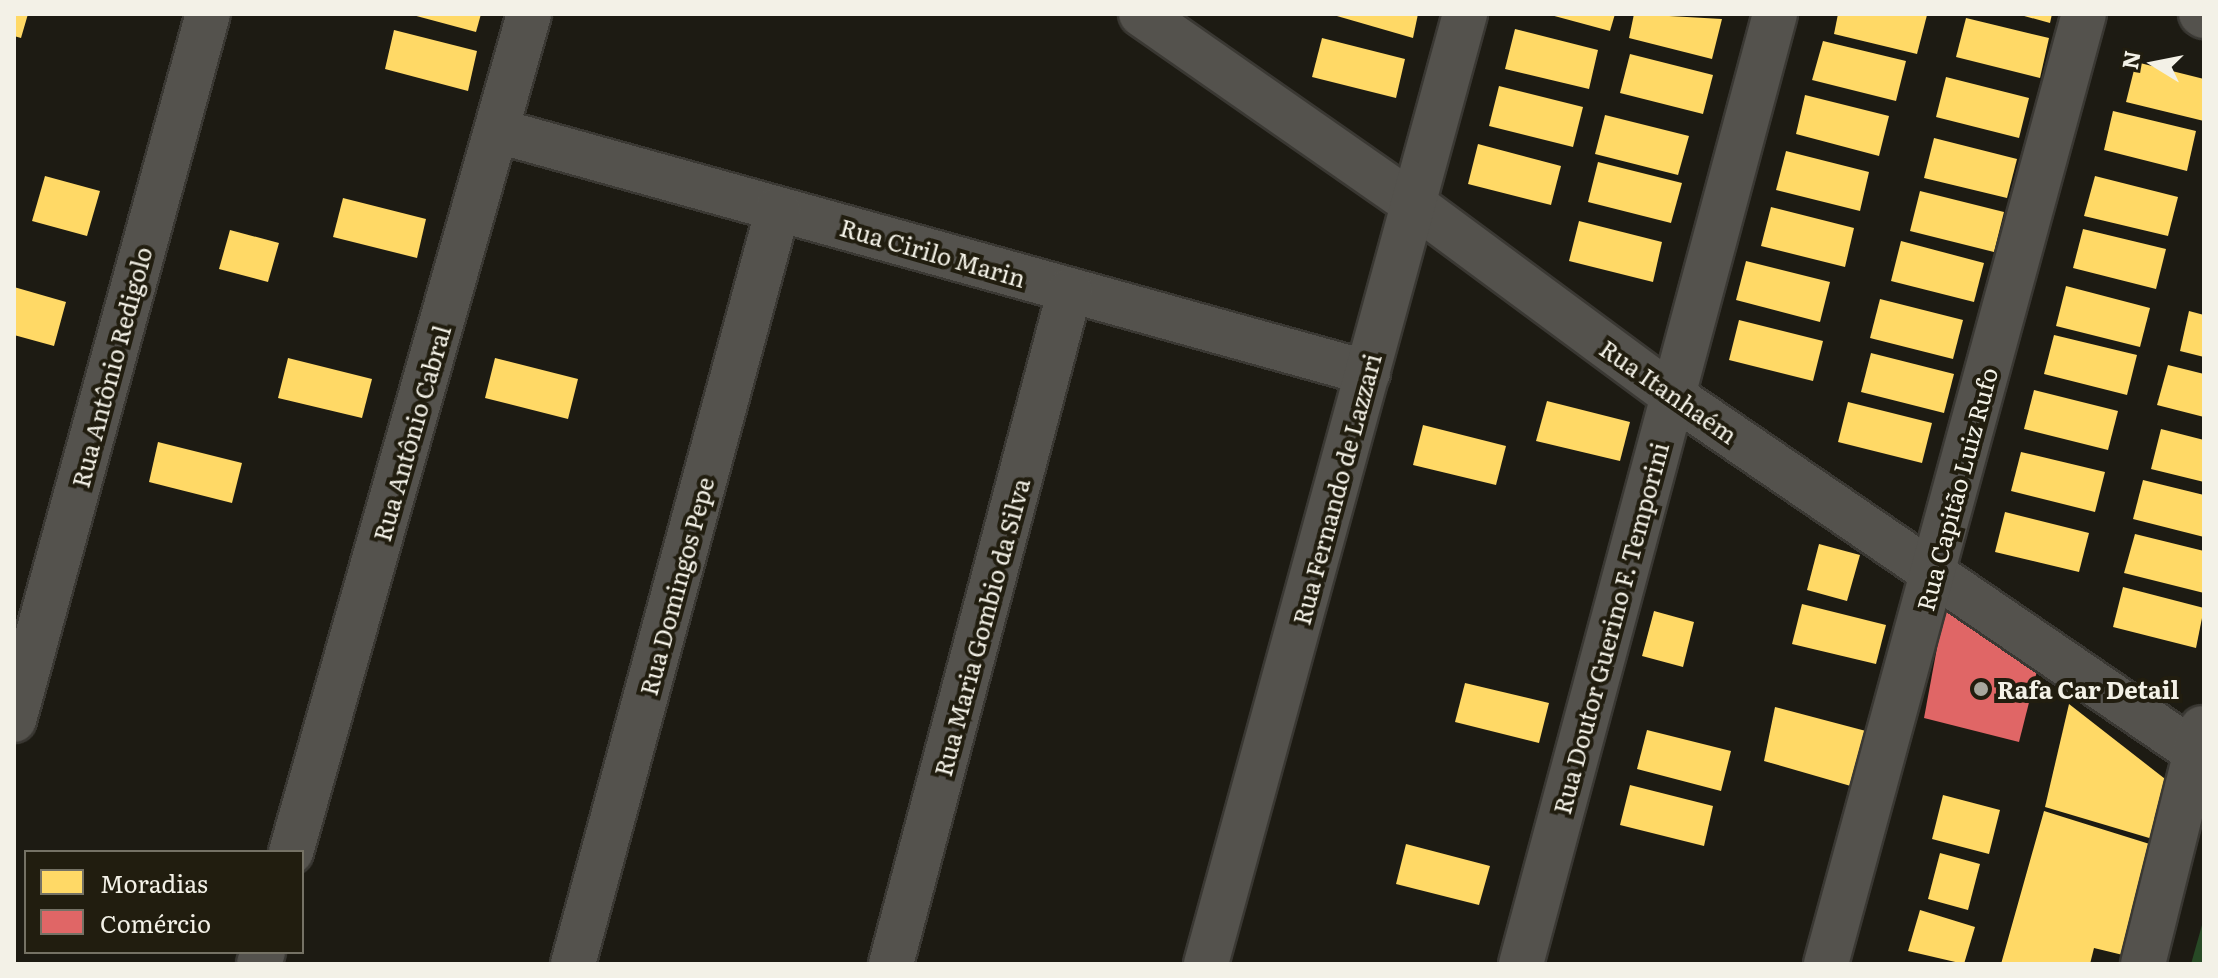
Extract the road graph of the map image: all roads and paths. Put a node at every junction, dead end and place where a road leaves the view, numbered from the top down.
1 (208, 14) edge
2 (529, 14) edge
3 (1465, 14) edge
4 (1775, 14) edge
5 (2084, 14) edge
6 (1146, 16) edge
7 (498, 131) junction
8 (1415, 205) junction
9 (778, 209) junction
10 (1070, 290) junction
11 (1368, 373) junction
12 (1672, 395) junction
13 (1934, 570) junction
14 (14, 720) edge
15 (2201, 744) edge
16 (292, 850) edge
17 (573, 964) edge
18 (891, 964) edge
19 (1206, 964) edge
20 (1521, 964) edge
21 (1826, 964) edge
22 (2143, 964) edge

1 - 14 street, Rua Antônio Redigolo
2 - 7 street, Rua Antônio Cabral
3 - 8 street, Rua Fernando de Lazzari
4 - 12 street, Rua Doutor Guerino F. Temporini
5 - 13 street, Rua Capitão Luiz Rufo
6 - 8 street, Rua Itanhaém
7 - 9 street, Rua Cirilo Marin
7 - 16 street, Rua Antônio Cabral
8 - 11 street, Rua Fernando de Lazzari
8 - 12 street, Rua Itanhaém
9 - 10 street, Rua Cirilo Marin
9 - 17 street, Rua Domingos Pepe
10 - 11 street, Rua Cirilo Marin
10 - 18 street, Rua Maria Gombio da Silva
11 - 19 street, Rua Fernando de Lazzari
12 - 13 street, Rua Itanhaém
12 - 20 street, Rua Doutor Guerino F. Temporini
13 - 15 street, Rua Itanhaém
13 - 21 street, Rua Capitão Luiz Rufo
15 - 22 street

